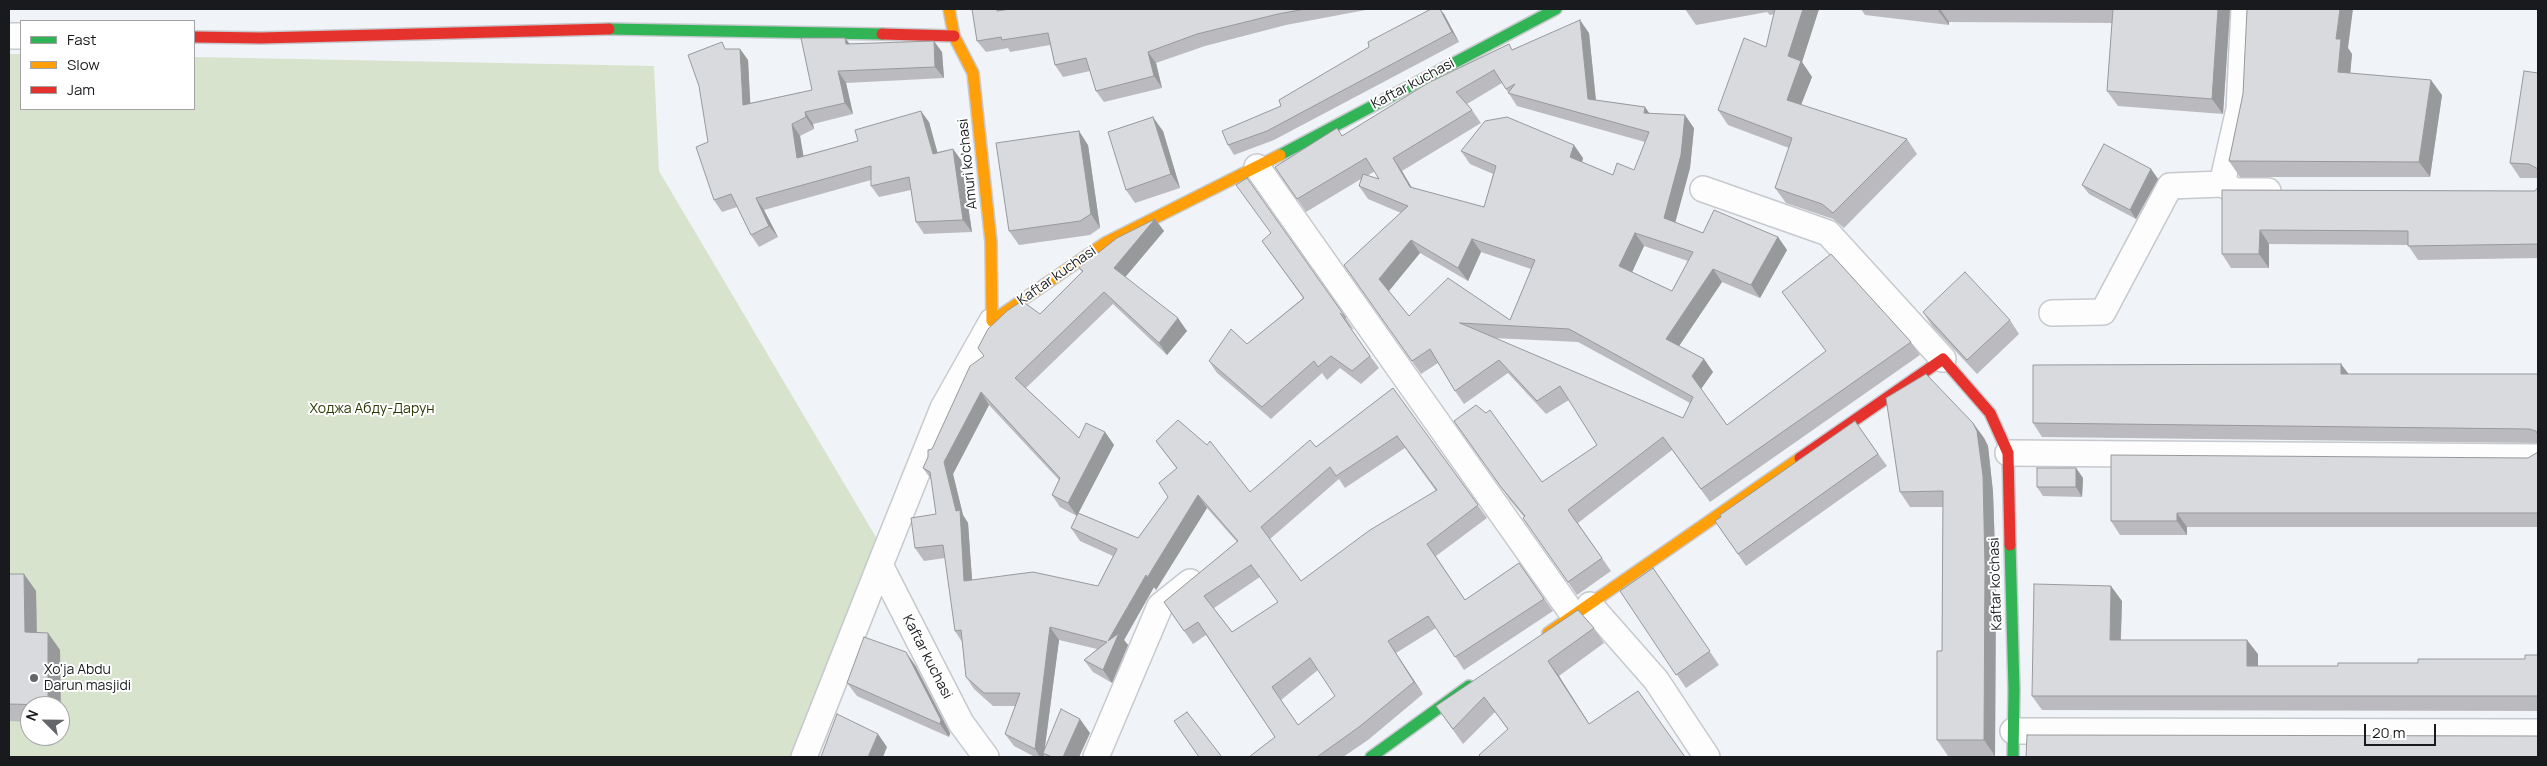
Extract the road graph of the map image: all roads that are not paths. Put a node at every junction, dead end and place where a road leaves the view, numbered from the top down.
1 (950, 9) edge
2 (2244, 9) edge
3 (1551, 10) edge
4 (954, 36) junction
5 (195, 37) edge
6 (1257, 168) junction
7 (2222, 184) junction
8 (1704, 189) dead end
9 (2294, 192) edge
10 (2052, 313) dead end
11 (992, 321) junction
12 (1944, 359) junction
13 (2008, 453) junction
14 (2538, 457) edge
15 (880, 565) junction
16 (1210, 565) edge
17 (1582, 610) junction
18 (1541, 638) edge
19 (1482, 677) edge
20 (2013, 731) junction
21 (2538, 732) edge
22 (804, 757) edge
23 (986, 757) edge
24 (1096, 757) edge
25 (1371, 757) edge
26 (1707, 757) edge
27 (2013, 757) edge

1 - 4 street, Amuri ko'chasi
2 - 7 street
3 - 6 street, Kaftar kuchasi
4 - 5 street
4 - 11 street, Amuri ko'chasi
6 - 11 street, Kaftar kuchasi
6 - 17 street
7 - 9 street
7 - 10 street
8 - 12 street
11 - 15 street, Kaftar kuchasi
12 - 13 street, Kaftar ko'chasi
12 - 17 street
13 - 14 street
13 - 20 street, Kaftar ko'chasi
15 - 22 street
15 - 23 street, Kaftar kuchasi
16 - 24 street
17 - 18 street
17 - 26 street
19 - 25 street
20 - 21 street
20 - 27 street, Kaftar ko'chasi

